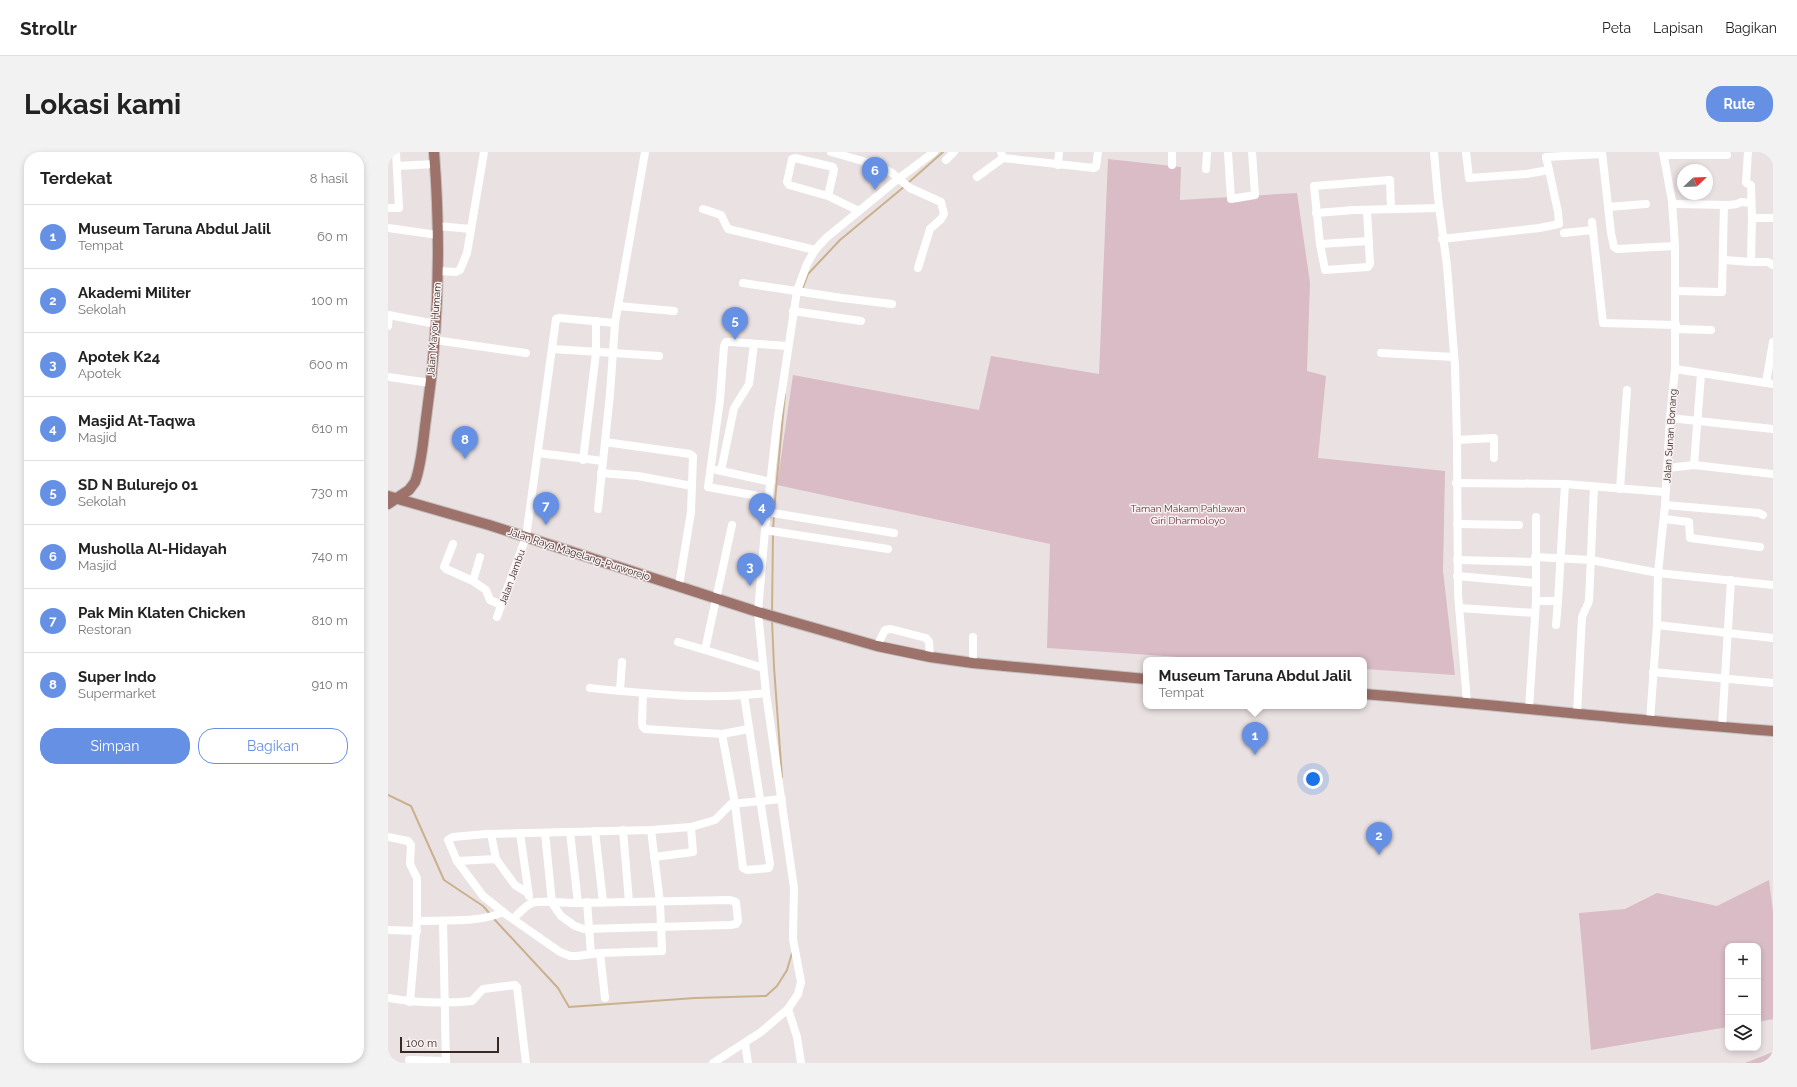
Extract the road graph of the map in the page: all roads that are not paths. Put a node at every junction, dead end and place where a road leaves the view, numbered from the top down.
1 (396, 152) edge
2 (434, 152) edge
3 (484, 152) edge
4 (644, 152) edge
5 (831, 152) edge
6 (934, 152) edge
7 (954, 152) edge
8 (1059, 152) edge
9 (1098, 152) edge
10 (1172, 152) edge
11 (1207, 152) edge
12 (1228, 152) edge
13 (1252, 152) edge
14 (1434, 152) edge
15 (1466, 152) edge
16 (1748, 152) edge
17 (1602, 153) edge
18 (1546, 154) edge
19 (1664, 154) edge
20 (1002, 155) edge
21 (1727, 155) dead end
22 (946, 160) dead end
23 (435, 164) junction
24 (1058, 164) junction
25 (1172, 165) dead end
26 (397, 166) junction
27 (1206, 169) dead end
28 (1549, 170) junction
29 (977, 177) dead end
30 (902, 182) junction
31 (828, 196) junction
32 (1751, 203) junction
33 (1646, 204) dead end
34 (1672, 204) junction
35 (1724, 205) junction
36 (1608, 207) junction
37 (388, 208) edge
38 (1439, 208) junction
39 (703, 209) dead end
40 (1391, 209) junction
41 (1367, 210) junction
42 (860, 211) junction
43 (1316, 213) junction
44 (1752, 218) junction
45 (1773, 218) edge
46 (388, 228) edge
47 (471, 229) junction
48 (438, 230) junction
49 (1564, 233) dead end
50 (1442, 239) junction
51 (1369, 241) junction
52 (1320, 244) junction
53 (1675, 246) junction
54 (815, 250) junction
55 (1724, 260) junction
56 (1751, 262) junction
57 (1773, 265) edge
58 (918, 268) dead end
59 (439, 271) junction
60 (743, 283) dead end
61 (1676, 291) junction
62 (802, 292) junction
63 (892, 304) dead end
64 (618, 306) junction
65 (674, 311) dead end
66 (798, 312) junction
67 (388, 315) edge
68 (596, 321) junction
69 (861, 321) dead end
70 (615, 323) junction
71 (436, 324) junction
72 (388, 326) edge
73 (1676, 327) junction
74 (1711, 330) dead end
75 (435, 340) junction
76 (1773, 342) edge
77 (754, 344) junction
78 (788, 346) junction
79 (553, 349) junction
80 (596, 352) junction
81 (526, 353) dead end
82 (613, 353) junction
83 (1380, 353) dead end
84 (659, 356) dead end
85 (1454, 357) junction
86 (1675, 369) junction
87 (1701, 374) junction
88 (388, 377) edge
89 (430, 383) junction
90 (1770, 383) edge
91 (1627, 390) dead end
92 (1670, 418) junction
93 (1699, 420) junction
94 (1773, 429) edge
95 (1458, 440) junction
96 (605, 442) junction
97 (538, 454) junction
98 (1494, 458) dead end
99 (583, 460) junction
100 (603, 461) junction
101 (1694, 465) junction
102 (710, 468) junction
103 (1668, 468) junction
104 (721, 471) junction
105 (601, 473) junction
106 (1773, 474) edge
107 (771, 482) junction
108 (1456, 483) junction
109 (1565, 484) junction
110 (692, 486) junction
111 (1594, 487) junction
112 (1620, 489) junction
113 (1665, 492) junction
114 (769, 498) junction
115 (391, 499) edge
116 (1665, 505) junction
117 (598, 509) dead end
118 (771, 512) junction
119 (1763, 515) dead end
120 (1536, 517) dead end
121 (1664, 519) junction
122 (1456, 524) junction
123 (732, 525) dead end
124 (1519, 526) dead end
125 (771, 530) junction
126 (894, 533) dead end
127 (526, 538) junction
128 (453, 544) dead end
129 (1760, 547) dead end
130 (888, 548) dead end
131 (480, 557) dead end
132 (1535, 559) junction
133 (1561, 559) junction
134 (1457, 560) junction
135 (1591, 560) junction
136 (1658, 573) junction
137 (1457, 576) junction
138 (1731, 580) junction
139 (472, 582) junction
140 (1536, 583) junction
141 (1773, 584) edge
142 (679, 585) junction
143 (718, 598) junction
144 (1536, 601) junction
145 (1558, 601) junction
146 (501, 606) junction
147 (1459, 608) junction
148 (764, 613) junction
149 (1536, 613) junction
150 (497, 617) dead end
151 (1556, 625) dead end
152 (1657, 625) junction
153 (1727, 633) junction
154 (973, 637) dead end
155 (1773, 638) edge
156 (678, 642) dead end
157 (877, 646) junction
158 (705, 650) junction
159 (930, 657) junction
160 (622, 662) dead end
161 (973, 663) junction
162 (763, 668) junction
163 (1653, 672) junction
164 (1724, 678) junction
165 (1143, 679) edge
166 (1773, 683) edge
167 (590, 688) dead end
168 (620, 691) junction
169 (766, 692) junction
170 (643, 693) junction
171 (1367, 694) edge
172 (744, 695) junction
173 (1467, 702) junction
174 (1529, 709) junction
175 (1577, 714) junction
176 (1650, 721) junction
177 (1722, 727) junction
178 (749, 729) junction
179 (1773, 731) edge
180 (722, 734) junction
181 (782, 799) junction
182 (761, 801) junction
183 (735, 804) junction
184 (691, 827) junction
185 (623, 830) junction
186 (651, 830) junction
187 (595, 831) junction
188 (570, 832) junction
189 (520, 833) junction
190 (545, 833) junction
191 (491, 834) junction
192 (388, 837) edge
193 (654, 857) junction
194 (496, 859) junction
195 (457, 861) junction
196 (528, 893) junction
197 (587, 902) junction
198 (603, 902) junction
199 (629, 902) junction
200 (660, 902) junction
201 (532, 903) junction
202 (552, 903) junction
203 (578, 903) junction
204 (496, 915) junction
205 (513, 919) junction
206 (418, 921) junction
207 (443, 921) junction
208 (661, 927) junction
209 (589, 929) junction
210 (388, 930) edge
211 (417, 932) junction
212 (600, 953) junction
213 (591, 954) junction
214 (388, 998) edge
215 (605, 998) dead end
216 (410, 1002) junction
217 (444, 1004) junction
218 (788, 1009) junction
219 (745, 1043) junction
220 (409, 1060) dead end
221 (446, 1062) edge
222 (526, 1063) edge
223 (713, 1063) edge
224 (748, 1063) edge
225 (801, 1063) edge

1 - 26 street
2 - 23 main road, Jalan Mayor Humam
3 - 47 street
4 - 64 street
5 - 30 street
6 - 30 street
7 - 22 street
8 - 24 street
9 - 24 street
10 - 25 street
11 - 27 street
12 - 13 street
14 - 38 street
15 - 28 street
16 - 32 street
17 - 18 street
17 - 36 street
18 - 28 street
19 - 21 street
19 - 34 street, Jalan Sunan Bonang
20 - 24 street
20 - 29 street
23 - 26 street
23 - 48 main road, Jalan Mayor Humam
26 - 37 street
28 - 50 street
30 - 42 street
30 - 58 street
31 - 31 street
31 - 42 street
32 - 35 street
32 - 44 street
33 - 36 street
34 - 35 street
34 - 53 street, Jalan Sunan Bonang
35 - 55 street
36 - 53 street
38 - 40 street
38 - 50 street
39 - 54 street
40 - 41 street
40 - 43 street
41 - 43 street
41 - 51 street
42 - 54 street
43 - 52 street
44 - 45 street
44 - 56 street
46 - 48 street
47 - 48 street
47 - 59 street
48 - 59 main road, Jalan Mayor Humam
49 - 73 street
50 - 85 street
51 - 52 street
51 - 52 street
53 - 61 street, Jalan Sunan Bonang
54 - 62 street
55 - 56 street
55 - 61 street
56 - 57 street
59 - 71 main road, Jalan Mayor Humam
60 - 62 street
61 - 73 street, Jalan Sunan Bonang
62 - 63 street
62 - 66 street
64 - 65 street
64 - 70 street
66 - 69 street
66 - 78 street
67 - 71 street
67 - 72 street
68 - 70 street
68 - 79 street, Jalan Jambu
68 - 80 street
70 - 82 street
71 - 75 main road, Jalan Mayor Humam
73 - 74 street
73 - 86 street, Jalan Sunan Bonang
75 - 81 street
75 - 89 main road, Jalan Mayor Humam
76 - 90 street
77 - 78 street
77 - 102 street
77 - 104 street
78 - 107 street
79 - 80 street
79 - 97 street, Jalan Jambu
80 - 82 street
80 - 99 street
82 - 84 street
82 - 96 street
83 - 85 street
85 - 95 street
86 - 87 street
86 - 92 street, Jalan Sunan Bonang
87 - 90 street
87 - 93 street
88 - 89 street
89 - 115 main road, Jalan Mayor Humam
91 - 112 street
92 - 93 street
92 - 103 street, Jalan Sunan Bonang
93 - 94 street
93 - 101 street
95 - 98 street
95 - 108 street
96 - 100 street
96 - 110 street
97 - 99 street
97 - 127 street, Jalan Jambu
99 - 100 street
100 - 105 street
101 - 103 street
101 - 106 street
102 - 104 street
102 - 114 street
103 - 113 street, Jalan Sunan Bonang
104 - 107 street
105 - 110 street
105 - 117 street
107 - 114 street
108 - 109 street
108 - 122 street
109 - 111 street
109 - 133 street
110 - 142 street
111 - 112 street
111 - 135 street
112 - 113 street
113 - 116 street, Jalan Sunan Bonang
114 - 118 street
115 - 127 main road, Jalan Raya Magelang-Purworejo
116 - 119 street
116 - 121 street, Jalan Sunan Bonang
118 - 125 street
118 - 126 street
120 - 132 street
121 - 129 street
121 - 136 street, Jalan Sunan Bonang
122 - 124 street
122 - 134 street
123 - 143 street
125 - 130 street
125 - 148 street
127 - 142 main road, Jalan Raya Magelang-Purworejo
127 - 146 street, Jalan Jambu
128 - 139 street
131 - 139 street
132 - 133 street
132 - 134 street
132 - 140 street
133 - 135 street
133 - 145 street
134 - 137 street
135 - 136 street
135 - 175 street
136 - 138 street
136 - 152 street, Jalan Sunan Bonang
137 - 140 street
137 - 147 street
138 - 141 street
138 - 153 street
139 - 146 street
140 - 144 street
142 - 143 main road, Jalan Raya Magelang-Purworejo
143 - 148 main road, Jalan Raya Magelang-Purworejo
143 - 158 street
144 - 145 street
144 - 149 street
145 - 151 street
146 - 150 street, Jalan Jambu
147 - 149 street
147 - 173 street
148 - 157 main road, Jalan Raya Magelang-Purworejo
148 - 162 street
149 - 174 street
152 - 153 street
152 - 163 street, Jalan Sunan Bonang
153 - 155 street
153 - 164 street
154 - 161 street
156 - 158 street
157 - 159 main road, Jalan Raya Magelang-Purworejo
157 - 159 street
158 - 162 street
159 - 161 main road, Jalan Raya Magelang-Purworejo
160 - 168 street
161 - 165 main road, Jalan Raya Magelang-Purworejo
162 - 169 street
163 - 164 street
163 - 176 street, Jalan Sunan Bonang
164 - 166 street
164 - 177 street
167 - 168 street
168 - 170 street
169 - 172 street
169 - 181 street
170 - 172 street
170 - 180 street
171 - 173 main road
172 - 178 street
173 - 174 main road
174 - 175 main road
175 - 176 main road
176 - 177 main road
177 - 179 main road
178 - 180 street
178 - 182 street
180 - 183 street
181 - 182 street
181 - 218 street
182 - 183 street
182 - 183 street
183 - 184 street
184 - 186 street
184 - 193 street
185 - 186 street
185 - 187 street
185 - 199 street
186 - 193 street
187 - 188 street
187 - 198 street
188 - 190 street
188 - 203 street
189 - 190 street
189 - 191 street
189 - 196 street
190 - 202 street
191 - 194 street
191 - 195 street
192 - 206 street
193 - 200 street
194 - 195 street
194 - 196 street
195 - 204 street
196 - 201 street
197 - 198 street
197 - 203 street
197 - 209 street
198 - 199 street
199 - 200 street
200 - 208 street
200 - 208 street
201 - 202 street
201 - 205 street
202 - 203 street
202 - 209 street
204 - 205 street
204 - 207 street
205 - 213 street
206 - 207 street
206 - 211 street
207 - 217 street
208 - 209 street
208 - 212 street
209 - 213 street
210 - 211 street
211 - 216 street
212 - 213 street
212 - 215 street
214 - 216 street
216 - 217 street
217 - 221 street
217 - 222 street
218 - 219 street
218 - 225 street
219 - 223 street
219 - 224 street
220 - 221 street

